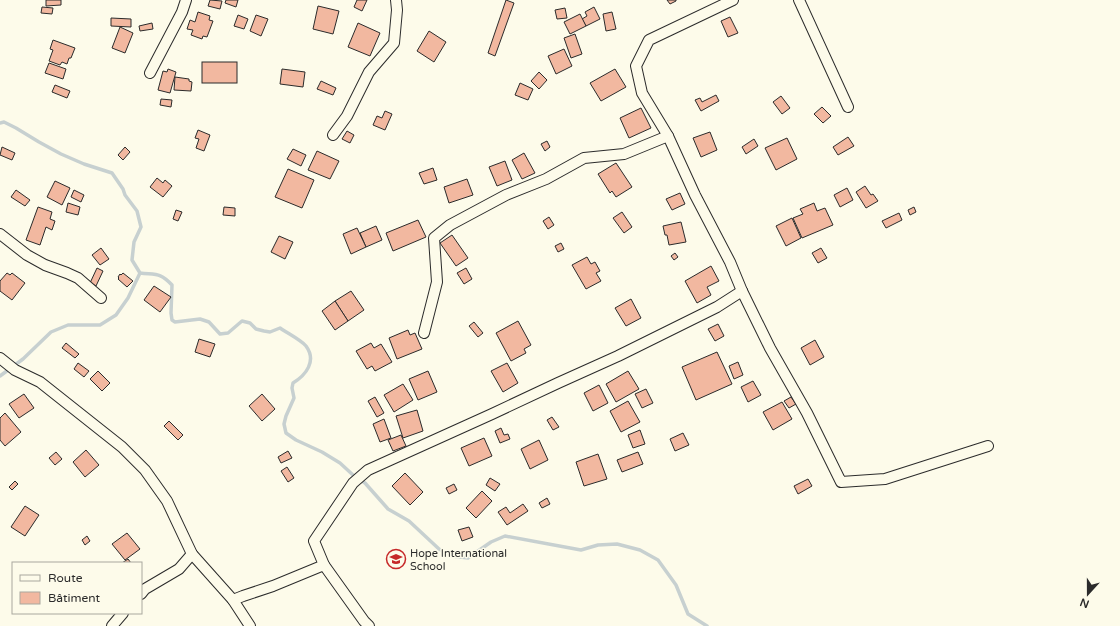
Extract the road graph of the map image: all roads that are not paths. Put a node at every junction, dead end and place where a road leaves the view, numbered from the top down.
1 (186, 0) edge
2 (396, 0) edge
3 (733, 0) edge
4 (799, 0) edge
5 (150, 73) dead end
6 (848, 107) dead end
7 (333, 135) dead end
8 (668, 136) junction
9 (0, 234) edge
10 (742, 291) junction
11 (101, 298) dead end
12 (424, 333) dead end
13 (0, 358) edge
14 (988, 446) dead end
15 (192, 554) junction
16 (324, 565) junction
17 (142, 593) edge
18 (234, 600) junction
19 (122, 614) edge
20 (112, 626) edge
21 (250, 626) edge
22 (369, 626) edge

1 - 5 street
2 - 7 street
3 - 8 street
4 - 6 street
8 - 10 street
8 - 12 street
9 - 11 street
10 - 14 street
10 - 16 street
13 - 15 street
15 - 17 street
15 - 18 street
16 - 18 street
16 - 22 street
18 - 21 street
19 - 20 street

